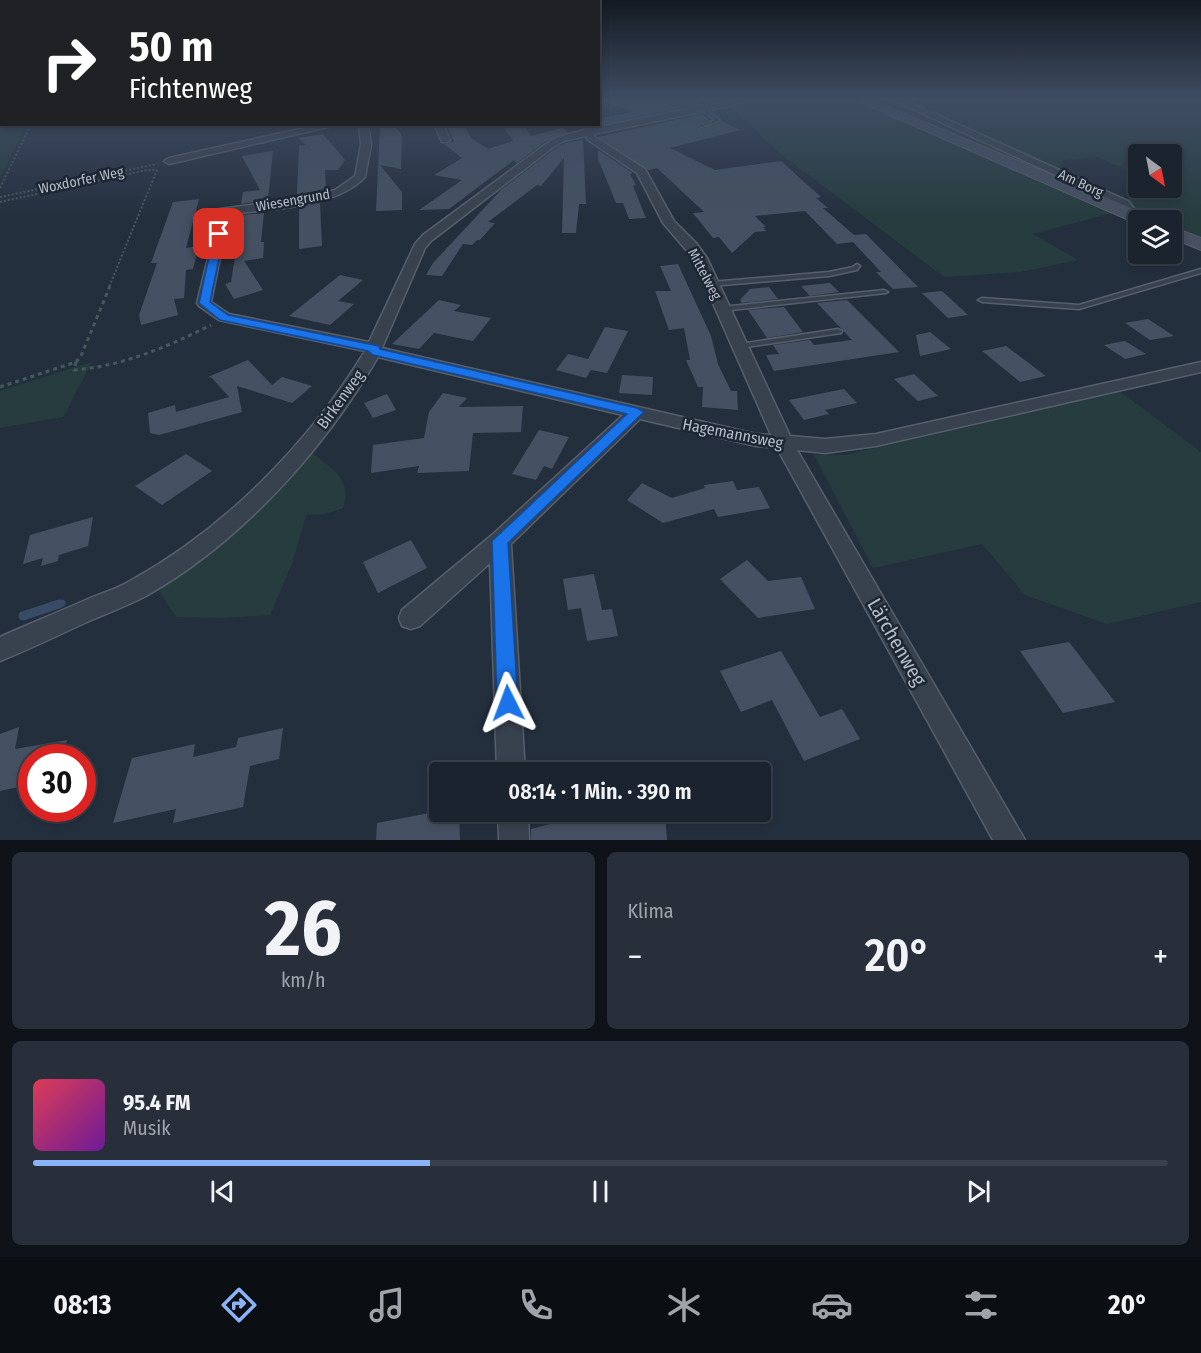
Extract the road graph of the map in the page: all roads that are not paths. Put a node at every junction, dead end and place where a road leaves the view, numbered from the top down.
1 (273, 138) edge
2 (365, 138) edge
3 (563, 138) edge
4 (591, 138) edge
5 (950, 138) edge
6 (981, 138) edge
7 (169, 161) road end
8 (1125, 213) junction
9 (1128, 214) edge
10 (1182, 236) edge
11 (1201, 245) edge
12 (857, 266) dead end
13 (1201, 271) edge
14 (711, 284) junction
15 (884, 292) dead end
16 (982, 300) dead end
17 (722, 309) junction
18 (838, 331) dead end
19 (740, 346) junction
20 (374, 350) junction
21 (1201, 367) edge
22 (637, 412) junction
23 (784, 444) junction
24 (500, 541) junction
25 (411, 618) dead end
26 (0, 649) edge
27 (511, 762) edge
28 (513, 822) edge
29 (514, 840) edge
30 (1010, 840) edge

1 - 7 street
2 - 20 street, Wiesengrund
3 - 20 street, Birkenweg
4 - 14 street, Mittelweg
5 - 8 main road
6 - 8 street, Am Borg
8 - 9 main road
10 - 11 main road
12 - 14 lane
13 - 16 lane
14 - 17 street, Mittelweg
15 - 17 lane
17 - 19 street, Mittelweg
18 - 19 lane
19 - 23 street, Mittelweg
20 - 22 street, Hagemannsweg
20 - 26 street, Birkenweg
21 - 23 street, Hagemannsweg
22 - 23 street, Hagemannsweg
22 - 24 street
23 - 30 street, Lärchenweg
24 - 25 street
24 - 27 street
28 - 29 street

